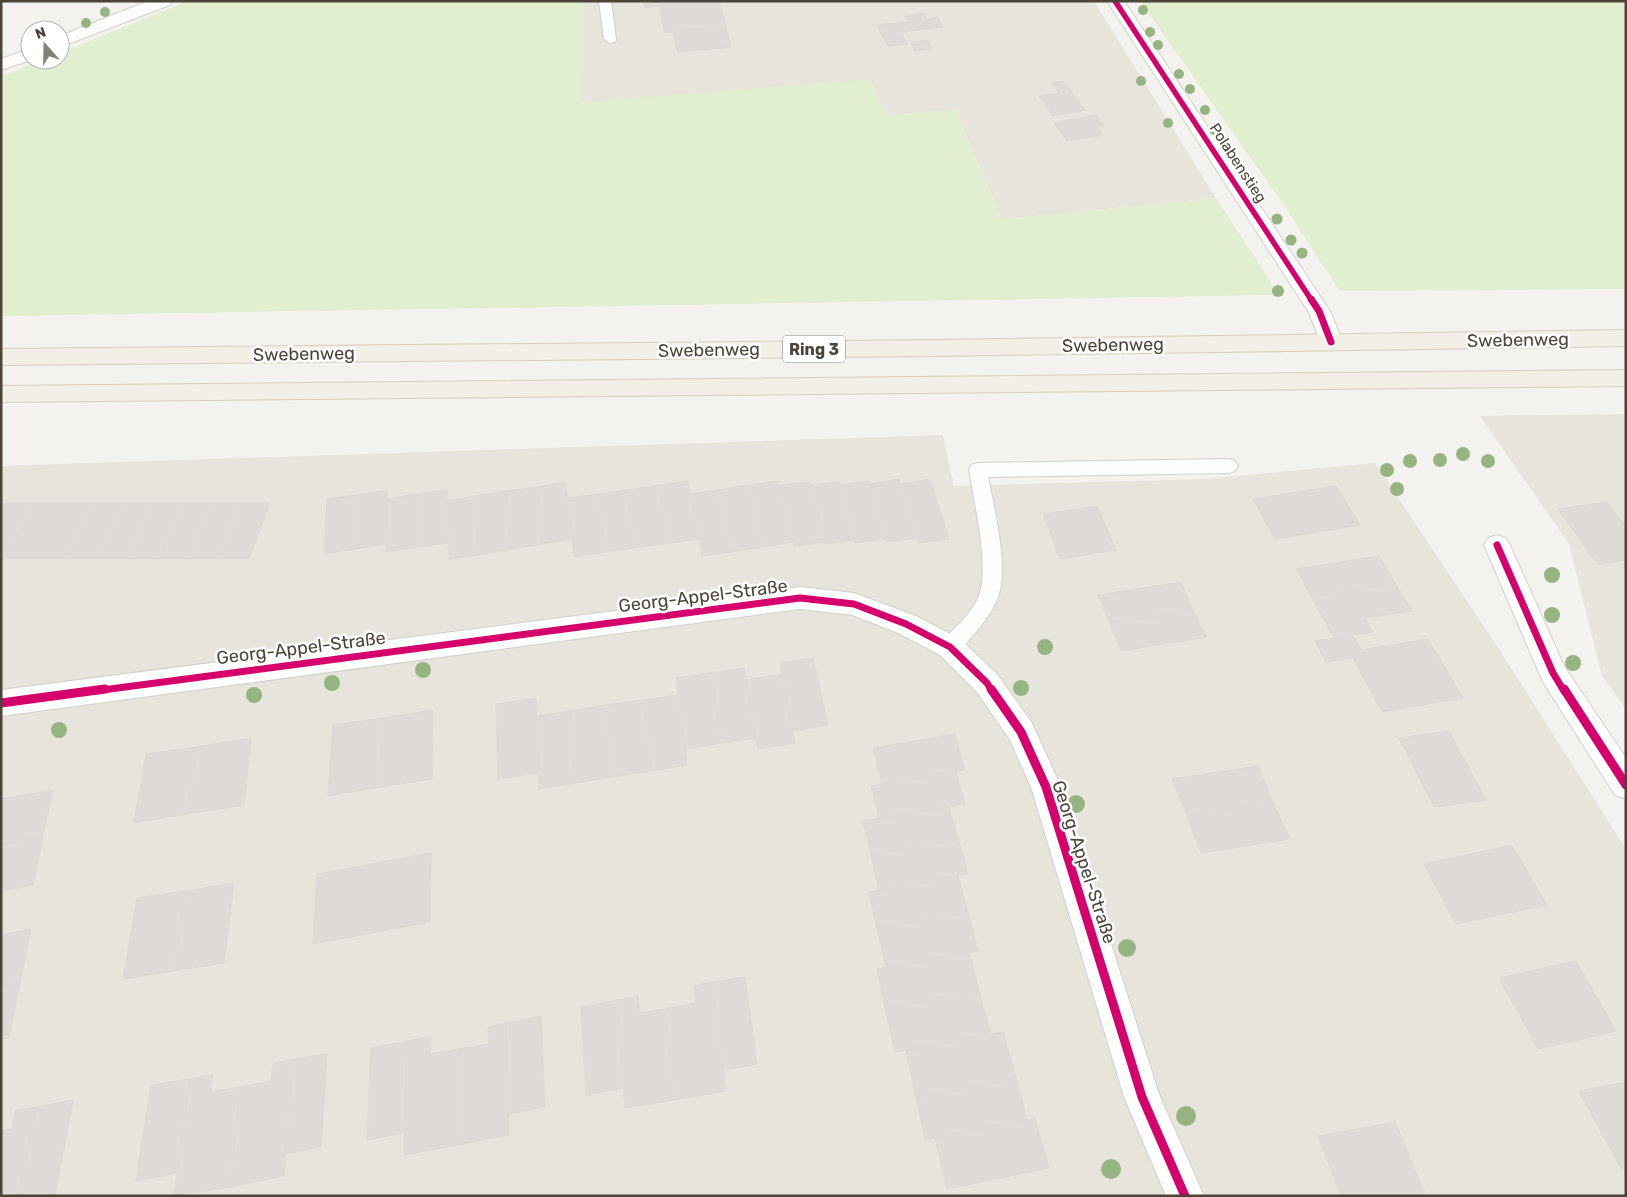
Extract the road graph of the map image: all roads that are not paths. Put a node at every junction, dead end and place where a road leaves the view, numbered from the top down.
1 (164, 1) edge
2 (605, 1) edge
3 (1115, 1) edge
4 (70, 38) edge
5 (610, 39) dead end
6 (20, 58) edge
7 (1, 65) edge
8 (1626, 338) edge
9 (1330, 342) junction
10 (1, 357) edge
11 (1626, 378) edge
12 (1, 394) edge
13 (1229, 466) dead end
14 (1497, 545) dead end
15 (950, 647) junction
16 (1, 703) edge
17 (1626, 785) edge
18 (1185, 1196) edge

1 - 4 street
2 - 5 lane
3 - 9 street, Polabenstieg
6 - 7 street
8 - 9 main road, Swebenweg / Ring 3
9 - 10 main road, Swebenweg / Ring 3
11 - 12 main road, Swebenweg / Ring 3
13 - 15 lane
14 - 17 street
15 - 16 street, Georg-Appel-Straße
15 - 18 street, Georg-Appel-Straße

